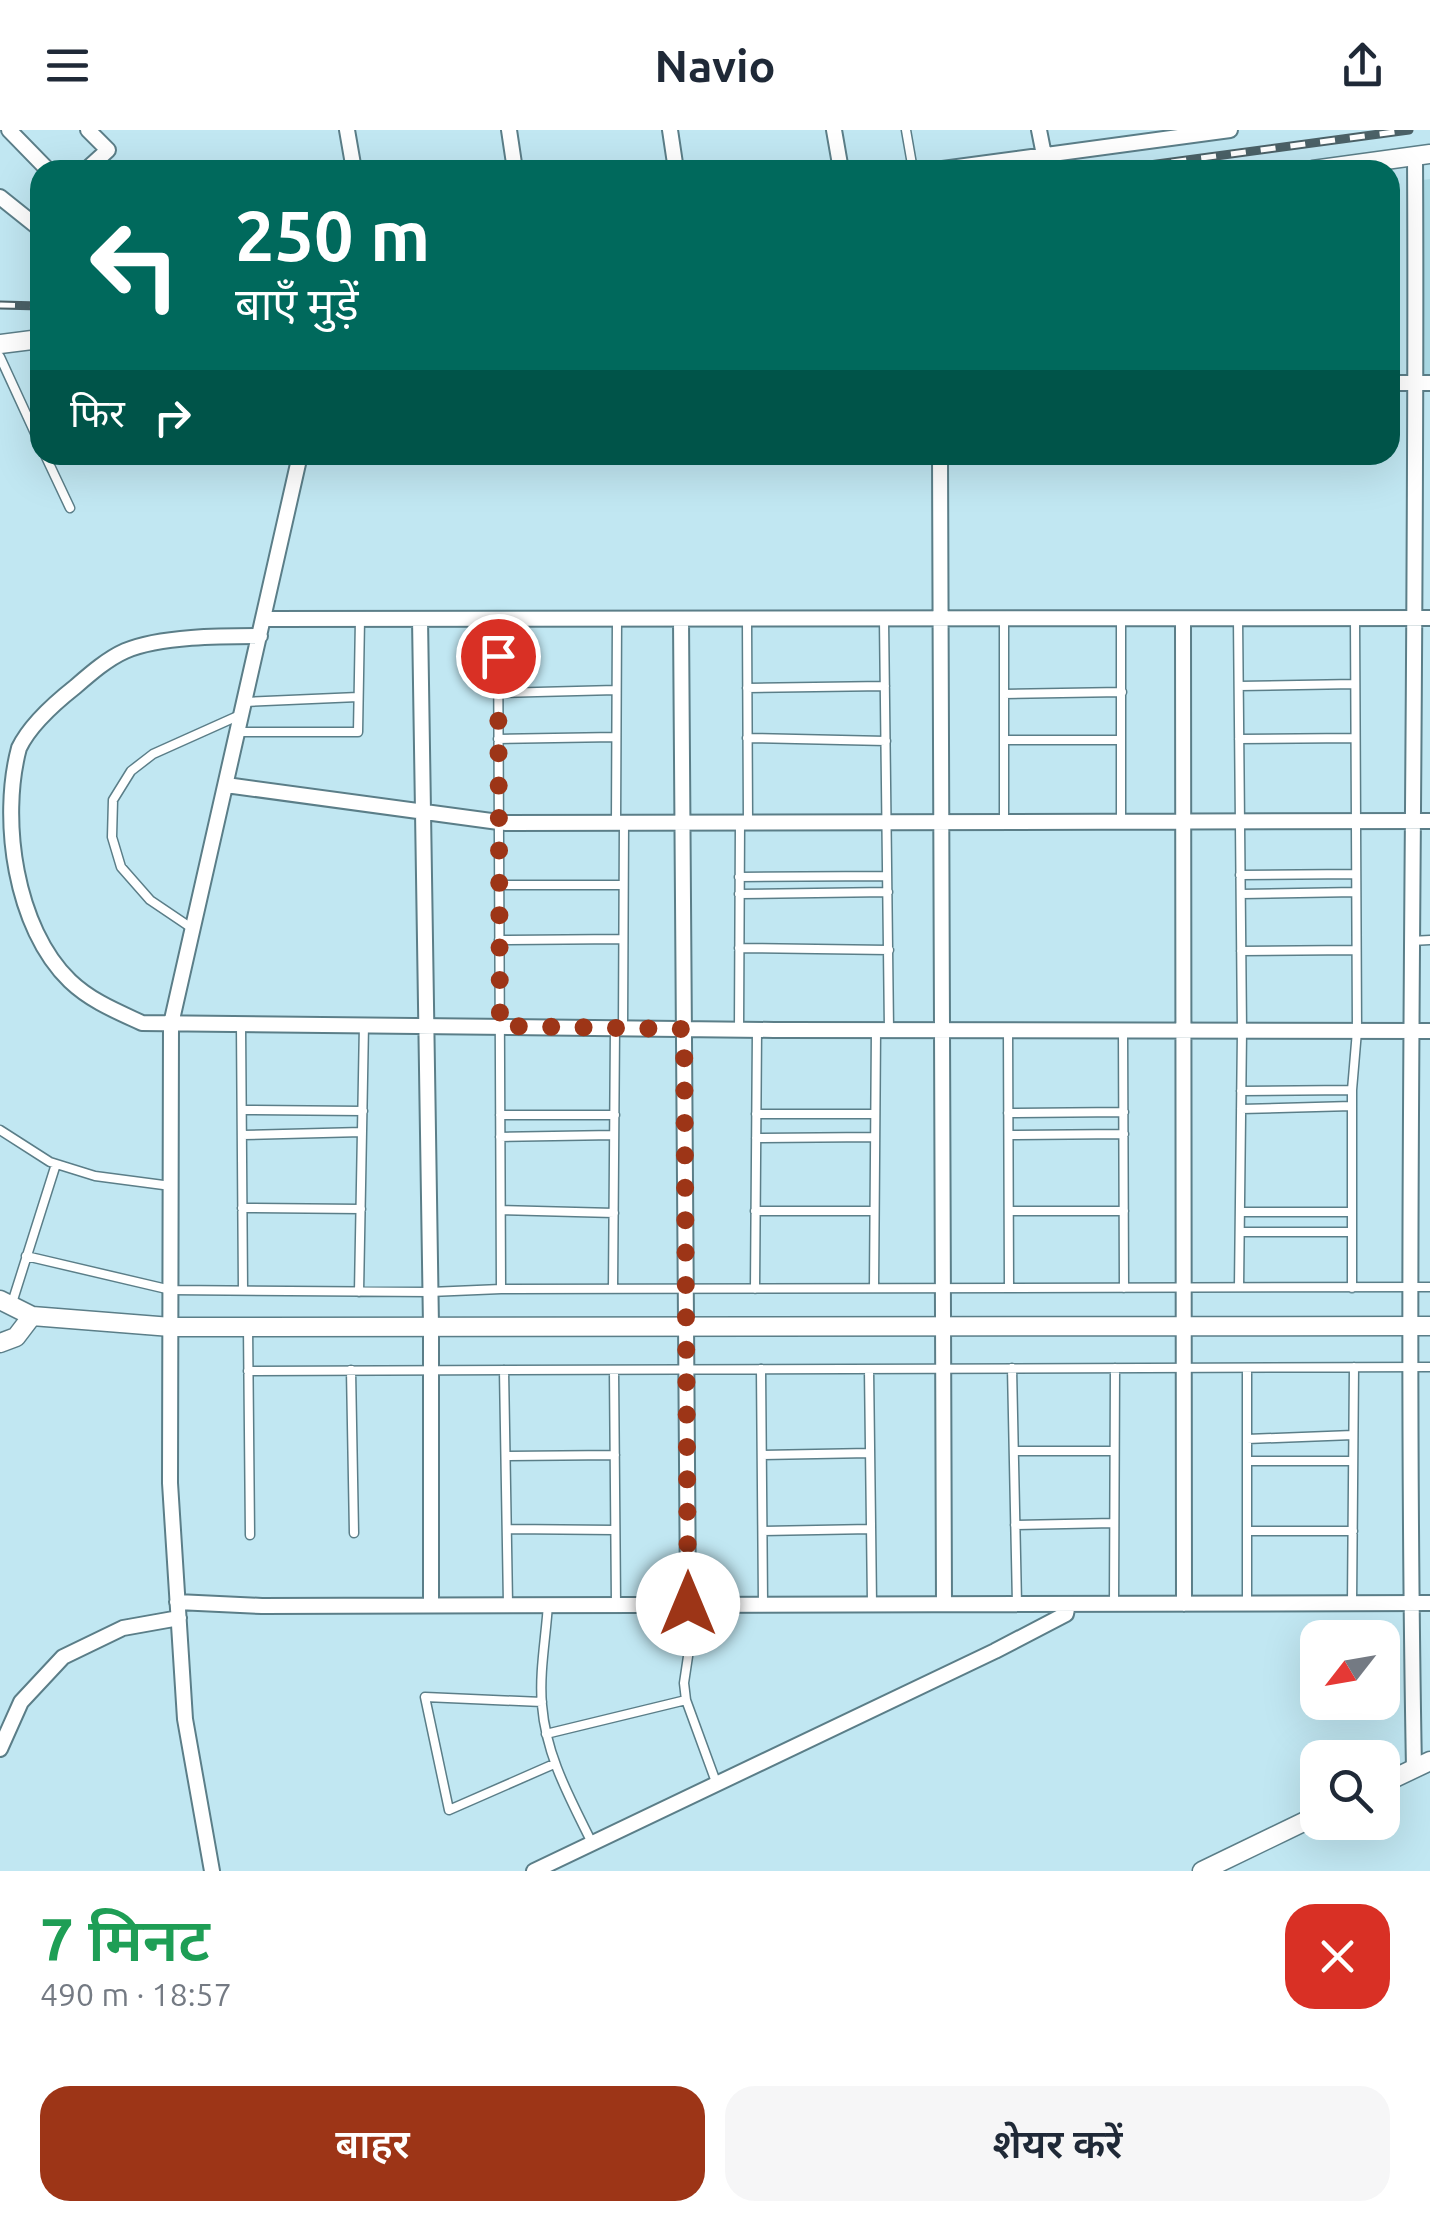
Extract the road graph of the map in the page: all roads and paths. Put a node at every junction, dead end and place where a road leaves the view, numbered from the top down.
1 (10, 130) edge
2 (88, 130) edge
3 (347, 130) edge
4 (509, 130) edge
5 (670, 130) edge
6 (834, 130) edge
7 (906, 130) edge
8 (1040, 130) edge
9 (1230, 130) edge
10 (1044, 155) junction
11 (1422, 156) edge
12 (38, 160) edge
13 (97, 160) edge
14 (352, 160) edge
15 (514, 160) edge
16 (674, 160) edge
17 (839, 160) edge
18 (911, 160) edge
19 (1008, 160) edge
20 (1391, 160) edge
21 (0, 197) edge
22 (30, 216) edge
23 (30, 340) edge
24 (0, 344) edge
25 (0, 357) edge
26 (1423, 383) edge
27 (30, 422) edge
28 (50, 465) edge
29 (298, 465) edge
30 (940, 465) edge
31 (70, 508) dead end
32 (1413, 618) junction
33 (1430, 618) edge
34 (264, 619) junction
35 (360, 619) junction
36 (420, 619) junction
37 (498, 619) junction
38 (616, 619) junction
39 (1238, 619) junction
40 (1354, 619) junction
41 (682, 620) junction
42 (746, 620) junction
43 (884, 620) junction
44 (940, 620) junction
45 (1004, 620) junction
46 (1122, 620) junction
47 (1183, 620) junction
48 (260, 636) junction
49 (1355, 684) junction
50 (885, 686) junction
51 (1238, 686) junction
52 (747, 688) junction
53 (616, 690) junction
54 (498, 692) junction
55 (1122, 692) junction
56 (1004, 694) junction
57 (358, 697) junction
58 (244, 708) junction
59 (238, 732) junction
60 (616, 737) junction
61 (747, 738) junction
62 (1355, 738) junction
63 (498, 739) junction
64 (1239, 739) junction
65 (886, 740) junction
66 (1004, 740) junction
67 (1121, 740) junction
68 (226, 785) junction
69 (423, 812) junction
70 (1413, 821) junction
71 (1430, 821) edge
72 (499, 822) junction
73 (620, 822) junction
74 (683, 822) junction
75 (744, 822) junction
76 (886, 822) junction
77 (940, 822) junction
78 (1004, 822) junction
79 (1183, 822) junction
80 (1240, 822) junction
81 (1356, 822) junction
82 (1121, 823) junction
83 (1356, 874) junction
84 (1240, 875) junction
85 (888, 876) junction
86 (740, 878) junction
87 (499, 884) junction
88 (624, 885) junction
89 (888, 892) junction
90 (1356, 892) junction
91 (739, 894) junction
92 (1240, 894) junction
93 (193, 929) junction
94 (623, 939) junction
95 (499, 940) junction
96 (1411, 940) junction
97 (1430, 940) edge
98 (739, 948) junction
99 (888, 950) junction
100 (1356, 950) junction
101 (1241, 951) junction
102 (241, 1023) junction
103 (171, 1024) junction
104 (364, 1024) junction
105 (426, 1025) junction
106 (500, 1026) junction
107 (619, 1028) junction
108 (684, 1029) junction
109 (739, 1030) junction
110 (756, 1030) junction
111 (883, 1030) junction
112 (940, 1030) junction
113 (1008, 1030) junction
114 (1124, 1030) junction
115 (1182, 1030) junction
116 (1242, 1030) junction
117 (1410, 1030) junction
118 (1357, 1031) junction
119 (1430, 1031) edge
120 (1352, 1090) junction
121 (1241, 1091) junction
122 (1352, 1106) junction
123 (1241, 1109) junction
124 (242, 1110) junction
125 (363, 1111) junction
126 (1124, 1112) junction
127 (1008, 1113) junction
128 (756, 1114) junction
129 (875, 1114) junction
130 (500, 1115) junction
131 (615, 1115) junction
132 (0, 1130) edge
133 (362, 1132) junction
134 (242, 1134) junction
135 (1124, 1134) junction
136 (614, 1135) junction
137 (1008, 1135) junction
138 (875, 1137) junction
139 (500, 1138) junction
140 (756, 1138) junction
141 (56, 1164) junction
142 (171, 1186) junction
143 (242, 1208) junction
144 (361, 1209) junction
145 (500, 1210) junction
146 (755, 1211) junction
147 (874, 1211) junction
148 (1009, 1211) junction
149 (1124, 1211) junction
150 (1240, 1212) junction
151 (1352, 1212) junction
152 (614, 1213) junction
153 (1240, 1232) junction
154 (1352, 1232) junction
155 (26, 1256) junction
156 (1182, 1287) junction
157 (1239, 1287) junction
158 (1410, 1287) junction
159 (1430, 1287) edge
160 (755, 1288) junction
161 (874, 1288) junction
162 (940, 1288) junction
163 (1009, 1288) junction
164 (1124, 1288) junction
165 (1352, 1288) junction
166 (501, 1289) junction
167 (614, 1289) junction
168 (685, 1289) junction
169 (171, 1290) junction
170 (243, 1290) junction
171 (359, 1292) junction
172 (430, 1292) junction
173 (6, 1303) edge
174 (32, 1316) junction
175 (686, 1324) junction
176 (940, 1324) junction
177 (1182, 1325) junction
178 (172, 1326) junction
179 (248, 1326) junction
180 (431, 1326) junction
181 (1410, 1326) junction
182 (1430, 1326) edge
183 (0, 1342) edge
184 (1354, 1367) junction
185 (1410, 1367) junction
186 (1430, 1367) edge
187 (941, 1368) junction
188 (1012, 1368) junction
189 (1114, 1368) junction
190 (1182, 1368) junction
191 (1247, 1368) junction
192 (761, 1369) junction
193 (869, 1369) junction
194 (351, 1370) junction
195 (431, 1370) junction
196 (504, 1370) junction
197 (614, 1370) junction
198 (686, 1370) junction
199 (248, 1371) junction
200 (1353, 1435) junction
201 (1247, 1439) junction
202 (1014, 1451) junction
203 (1114, 1451) junction
204 (870, 1453) junction
205 (615, 1454) junction
206 (762, 1455) junction
207 (506, 1456) junction
208 (1247, 1461) junction
209 (1353, 1461) junction
210 (1114, 1523) junction
211 (1016, 1525) junction
212 (507, 1529) junction
213 (615, 1530) junction
214 (871, 1530) junction
215 (763, 1531) junction
216 (1247, 1531) junction
217 (1352, 1532) junction
218 (354, 1533) dead end
219 (250, 1536) dead end
220 (178, 1602) junction
221 (692, 1603) junction
222 (763, 1603) junction
223 (872, 1603) junction
224 (944, 1603) junction
225 (1352, 1603) junction
226 (1411, 1603) junction
227 (1430, 1603) edge
228 (508, 1604) junction
229 (548, 1604) junction
230 (616, 1604) junction
231 (1017, 1604) junction
232 (1068, 1604) junction
233 (1114, 1604) junction
234 (1184, 1604) junction
235 (1247, 1604) junction
236 (431, 1605) junction
237 (178, 1618) junction
238 (686, 1700) junction
239 (542, 1702) junction
240 (546, 1734) junction
241 (0, 1749) edge
242 (554, 1764) junction
243 (1422, 1765) edge
244 (717, 1783) junction
245 (1300, 1825) edge
246 (592, 1843) junction
247 (212, 1871) edge
248 (534, 1871) edge
249 (1202, 1871) edge

1 - 12 street
2 - 13 street
3 - 14 street
4 - 15 street
5 - 16 street
6 - 17 street
7 - 18 lane
8 - 10 street
9 - 10 street
10 - 19 street
11 - 20 street
11 - 26 street
21 - 22 street
23 - 24 street
25 - 27 lane
26 - 32 street
28 - 31 lane
29 - 34 street
30 - 44 street
32 - 33 street
32 - 40 street
32 - 70 street
34 - 35 street
34 - 48 street
35 - 36 street
35 - 57 lane
36 - 37 street
36 - 69 street
37 - 38 street
37 - 54 lane
38 - 41 street
38 - 53 lane
39 - 40 street
39 - 47 street
39 - 51 lane
40 - 49 lane
41 - 42 street
41 - 74 street
42 - 43 street
42 - 52 lane
43 - 44 street
43 - 50 lane
44 - 45 street
44 - 77 street
45 - 46 street
45 - 56 lane
46 - 47 street
46 - 55 lane
47 - 79 street
48 - 58 street
48 - 103 street
49 - 51 lane
49 - 62 lane
50 - 52 lane
50 - 65 lane
51 - 64 lane
52 - 61 lane
53 - 54 lane
53 - 60 lane
54 - 63 lane
55 - 56 lane
55 - 67 lane
56 - 66 lane
57 - 58 lane
57 - 59 lane
58 - 59 street
58 - 93 lane
59 - 68 street
60 - 63 lane
60 - 73 lane
61 - 65 lane
61 - 75 lane
62 - 64 lane
62 - 81 lane
63 - 72 lane
64 - 80 lane
65 - 76 lane
66 - 67 lane
66 - 78 lane
67 - 82 lane
68 - 69 street
68 - 93 street
69 - 72 street
69 - 105 street
70 - 71 street
70 - 81 street
70 - 96 street
72 - 73 street
72 - 87 lane
73 - 74 street
73 - 88 lane
74 - 75 street
74 - 108 street
75 - 76 street
75 - 86 lane
76 - 77 street
76 - 85 lane
77 - 78 street
77 - 112 street
78 - 82 street
79 - 80 street
79 - 82 street
79 - 115 street
80 - 81 street
80 - 84 lane
81 - 83 lane
83 - 84 lane
83 - 90 lane
84 - 92 lane
85 - 86 lane
85 - 89 lane
86 - 91 lane
87 - 88 lane
87 - 95 lane
88 - 94 lane
89 - 91 lane
89 - 99 lane
90 - 92 lane
90 - 100 lane
91 - 98 lane
92 - 101 lane
93 - 103 street
94 - 95 lane
94 - 107 lane
95 - 106 lane
96 - 97 lane
96 - 117 street
98 - 99 lane
98 - 109 lane
99 - 111 lane
100 - 101 lane
100 - 118 lane
101 - 116 lane
102 - 103 street
102 - 104 street
102 - 124 lane
103 - 142 street
104 - 105 street
104 - 125 lane
105 - 106 street
105 - 172 street
106 - 107 street
106 - 130 lane
107 - 108 street
107 - 131 lane
108 - 109 street
108 - 168 street
109 - 110 street
110 - 111 street
110 - 128 lane
111 - 112 street
111 - 129 lane
112 - 113 street
112 - 162 street
113 - 114 street
113 - 127 lane
114 - 115 street
114 - 126 lane
115 - 116 street
115 - 156 street
116 - 118 street
116 - 121 lane
117 - 118 street
117 - 119 street
117 - 158 street
118 - 120 lane
120 - 121 lane
120 - 122 lane
121 - 123 lane
122 - 123 lane
122 - 151 lane
123 - 150 lane
124 - 125 lane
124 - 134 lane
125 - 133 lane
126 - 127 lane
126 - 135 lane
127 - 137 lane
128 - 129 lane
128 - 140 lane
129 - 138 lane
130 - 131 lane
130 - 139 lane
131 - 136 lane
132 - 141 lane
133 - 134 lane
133 - 144 lane
134 - 143 lane
135 - 137 lane
135 - 149 lane
136 - 139 lane
136 - 152 lane
137 - 148 lane
138 - 140 lane
138 - 147 lane
139 - 145 lane
140 - 146 lane
141 - 142 lane
141 - 155 lane
142 - 169 street
143 - 144 lane
143 - 170 lane
144 - 171 lane
145 - 152 lane
145 - 166 lane
146 - 147 lane
146 - 160 lane
147 - 161 lane
148 - 149 lane
148 - 163 lane
149 - 164 lane
150 - 151 lane
150 - 153 lane
151 - 154 lane
152 - 167 lane
153 - 154 lane
153 - 157 lane
154 - 165 lane
155 - 169 lane
155 - 173 lane
156 - 157 lane
156 - 164 lane
156 - 177 street
157 - 165 lane
158 - 159 lane
158 - 165 lane
158 - 181 street
160 - 161 lane
160 - 168 lane
161 - 162 lane
162 - 163 lane
162 - 176 street
163 - 164 lane
166 - 167 lane
166 - 172 lane
167 - 168 lane
168 - 175 street
169 - 170 lane
169 - 178 street
170 - 171 lane
171 - 172 lane
172 - 180 street
173 - 174 street
174 - 178 street
174 - 183 street
175 - 176 street
175 - 180 street
175 - 198 street
176 - 177 street
176 - 187 street
177 - 181 street
177 - 190 street
178 - 179 street
178 - 220 street
179 - 180 street
179 - 199 lane
180 - 195 street
181 - 182 street
181 - 185 street
184 - 185 lane
184 - 191 lane
184 - 200 lane
185 - 186 lane
185 - 226 street
187 - 188 lane
187 - 193 lane
187 - 224 street
188 - 189 lane
188 - 202 lane
189 - 190 lane
189 - 203 lane
190 - 191 lane
190 - 234 street
191 - 201 lane
192 - 193 lane
192 - 198 lane
192 - 206 lane
193 - 204 lane
194 - 195 lane
194 - 199 lane
194 - 218 lane
195 - 196 lane
195 - 236 street
196 - 197 lane
196 - 207 lane
197 - 198 lane
197 - 205 lane
198 - 221 street
199 - 219 lane
200 - 201 lane
200 - 209 lane
201 - 208 lane
202 - 203 lane
202 - 211 lane
203 - 210 lane
204 - 206 lane
204 - 214 lane
205 - 207 lane
205 - 213 lane
206 - 215 lane
207 - 212 lane
208 - 209 lane
208 - 216 lane
209 - 217 lane
210 - 211 lane
210 - 233 lane
211 - 231 lane
212 - 213 lane
212 - 228 lane
213 - 230 lane
214 - 215 lane
214 - 223 lane
215 - 222 lane
216 - 217 lane
216 - 235 lane
217 - 225 lane
220 - 236 street
220 - 237 street
221 - 222 street
221 - 230 street
221 - 238 lane
222 - 223 street
223 - 224 street
224 - 231 street
225 - 226 street
225 - 235 street
226 - 227 street
226 - 243 street
228 - 229 street
228 - 236 street
229 - 230 street
229 - 239 lane
231 - 232 street
232 - 233 street
232 - 244 street
233 - 234 street
234 - 235 street
237 - 241 street
237 - 247 street
238 - 240 lane
238 - 244 lane
239 - 240 lane
239 - 242 lane
240 - 242 lane
242 - 246 lane
244 - 246 street
245 - 249 street
246 - 248 street

